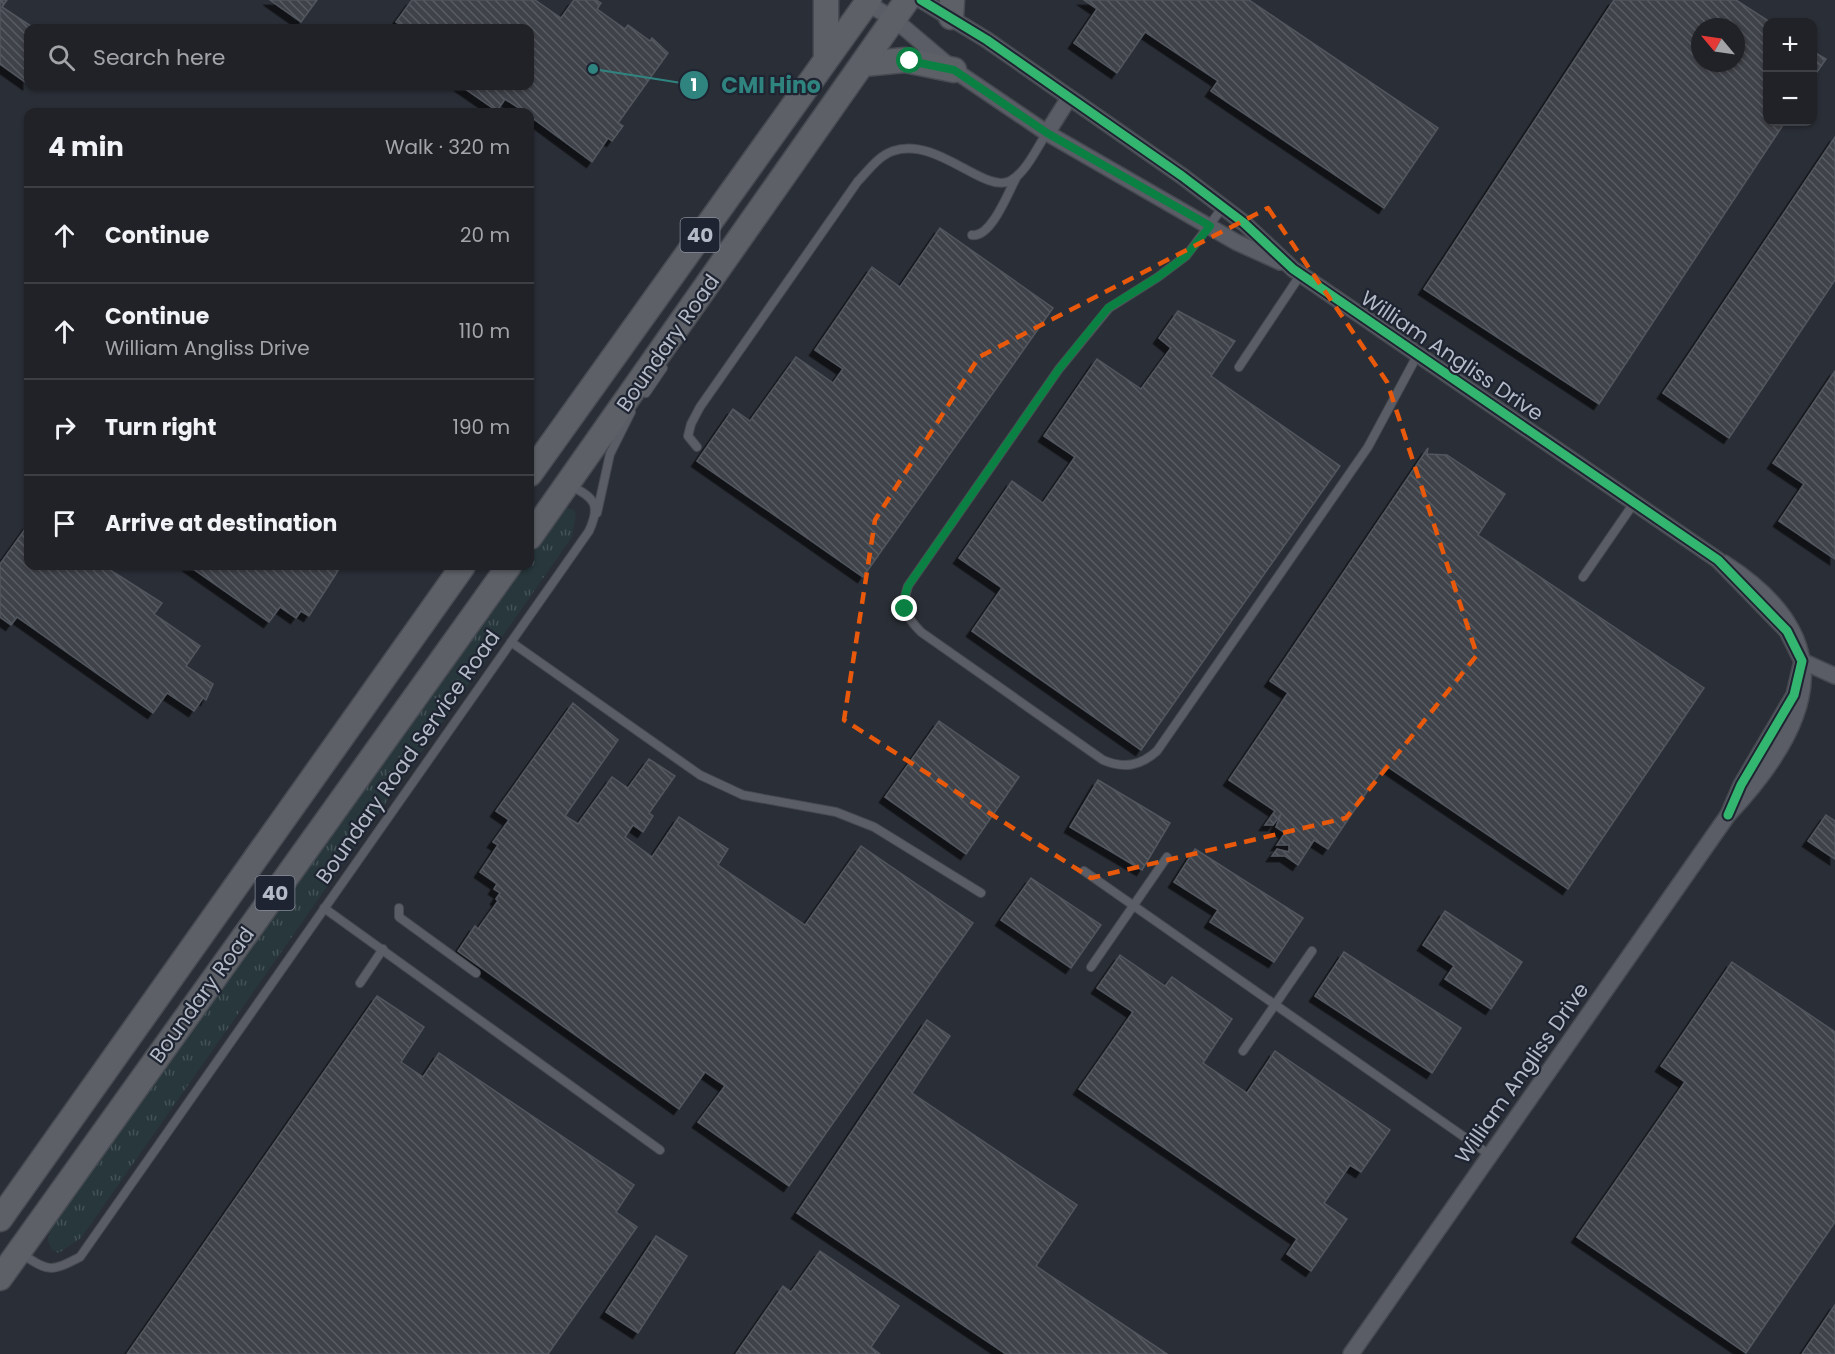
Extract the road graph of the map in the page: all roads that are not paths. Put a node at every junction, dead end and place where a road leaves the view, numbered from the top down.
1 (826, 0) edge
2 (921, 0) edge
3 (866, 1) edge
4 (952, 9) edge
5 (901, 10) edge
6 (826, 57) junction
7 (864, 64) junction
8 (954, 70) junction
9 (1069, 98) junction
10 (1047, 133) junction
11 (1018, 175) junction
12 (1223, 207) junction
13 (1210, 226) junction
14 (972, 235) dead end
15 (1297, 271) junction
16 (689, 313) junction
17 (674, 349) dead end
18 (1418, 354) junction
19 (670, 358) dead end
20 (1239, 368) dead end
21 (697, 447) dead end
22 (534, 467) edge
23 (534, 472) edge
24 (567, 484) junction
25 (1634, 503) junction
26 (597, 515) junction
27 (534, 531) edge
28 (1718, 560) junction
29 (460, 570) edge
30 (506, 570) edge
31 (1583, 577) dead end
32 (1786, 595) dead end
33 (511, 642) junction
34 (1802, 661) junction
35 (1832, 680) edge
36 (1808, 726) dead end
37 (1728, 815) junction
38 (1167, 857) dead end
39 (1084, 871) dead end
40 (981, 893) dead end
41 (1134, 906) junction
42 (324, 908) junction
43 (399, 908) dead end
44 (383, 949) junction
45 (1312, 951) dead end
46 (1091, 967) dead end
47 (476, 973) dead end
48 (360, 983) dead end
49 (1275, 1005) junction
50 (1243, 1051) dead end
51 (660, 1150) dead end
52 (1490, 1155) junction
53 (0, 1218) edge
54 (19, 1253) junction
55 (0, 1278) edge
56 (1350, 1354) edge

1 - 6 main road
2 - 4 street, William Angliss Drive
3 - 5 street, William Angliss Drive
3 - 6 main road, Boundary Road / 40
4 - 9 street, William Angliss Drive
5 - 7 main road, Boundary Road / 40
5 - 8 street, William Angliss Drive
6 - 22 main road, Boundary Road / 40
7 - 8 main road
7 - 16 main road, Boundary Road / 40
8 - 10 street, William Angliss Drive
9 - 10 street
9 - 12 street, William Angliss Drive
10 - 11 lane
10 - 13 street, William Angliss Drive
11 - 14 lane
11 - 21 lane
12 - 13 lane
12 - 15 street, William Angliss Drive
13 - 15 street, William Angliss Drive
13 - 18 lane
15 - 18 street, William Angliss Drive
15 - 20 lane
16 - 17 lane
16 - 24 main road, Boundary Road / 40
18 - 25 street, William Angliss Drive
19 - 26 lane, Boundary Road Service Road
23 - 24 main road
24 - 26 lane
24 - 27 main road, Boundary Road / 40
25 - 28 street, William Angliss Drive
25 - 31 lane
26 - 33 lane, Boundary Road Service Road
28 - 32 street, William Angliss Drive
28 - 34 street, William Angliss Drive
29 - 53 main road, Boundary Road / 40
30 - 54 main road, Boundary Road / 40
33 - 40 lane
33 - 42 lane, Boundary Road Service Road
34 - 35 street
34 - 35 street
34 - 37 street, William Angliss Drive
36 - 37 street, William Angliss Drive
37 - 52 street, William Angliss Drive
38 - 41 lane
39 - 41 lane
41 - 46 lane
41 - 49 lane
42 - 44 lane
42 - 54 lane, Boundary Road Service Road
43 - 47 lane
44 - 48 lane
44 - 51 lane
45 - 49 lane
49 - 50 lane
49 - 52 lane
52 - 56 street, William Angliss Drive
53 - 54 main road
54 - 55 main road, Boundary Road / 40

